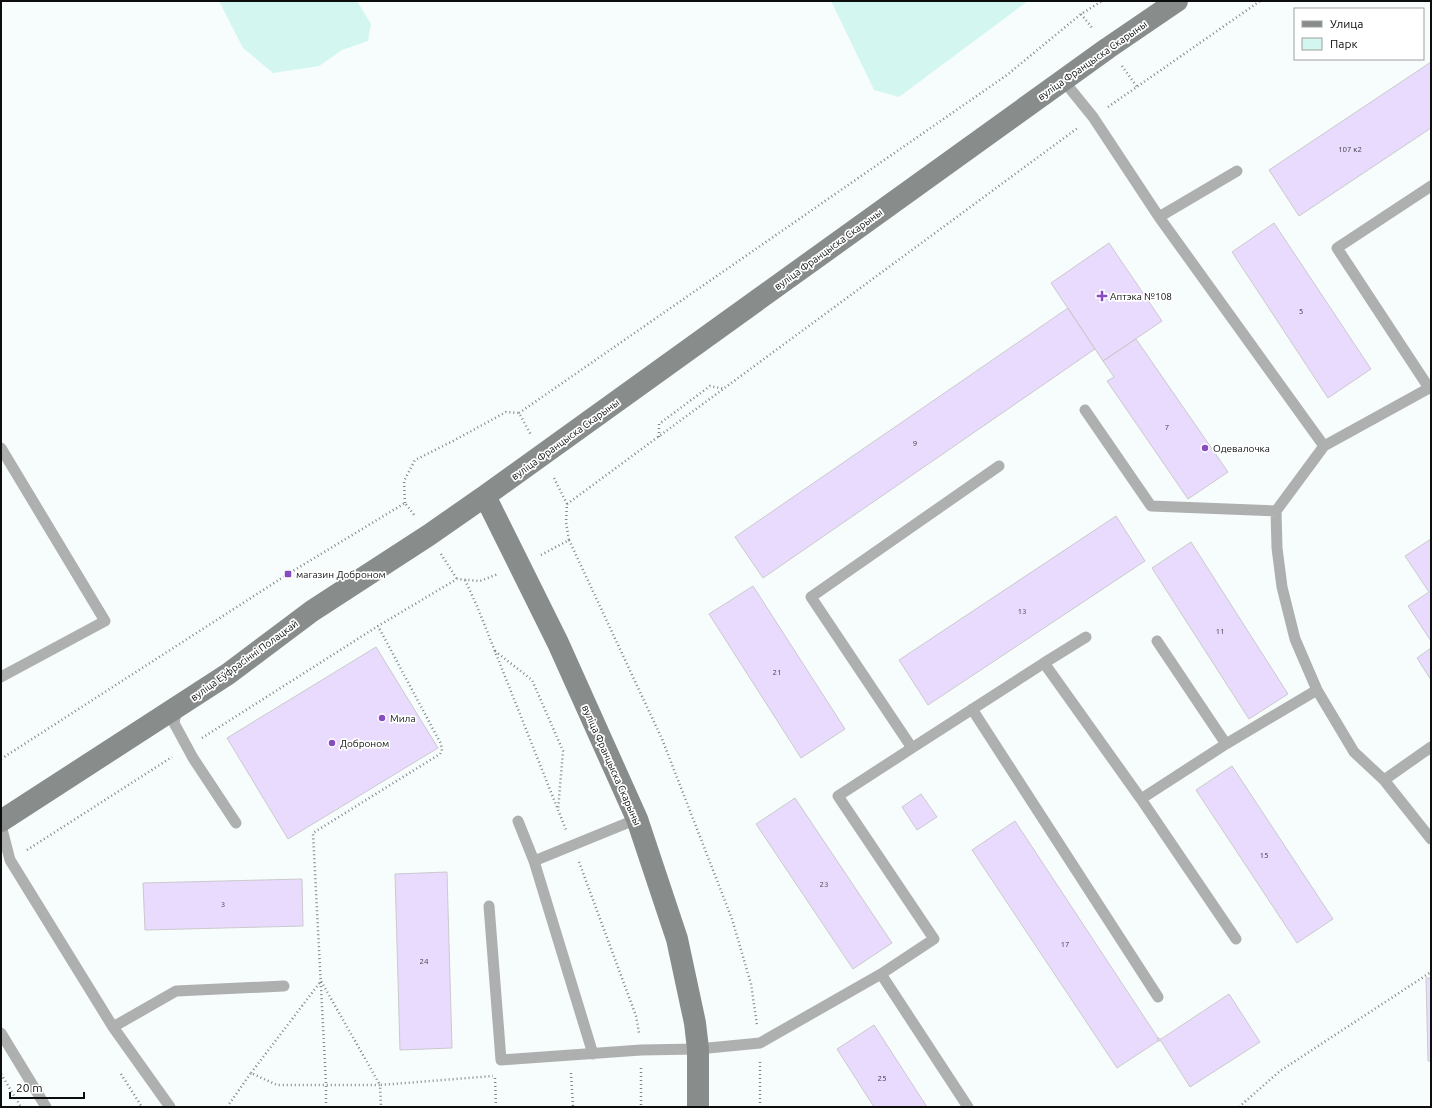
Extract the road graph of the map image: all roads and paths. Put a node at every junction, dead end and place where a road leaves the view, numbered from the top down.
1 (1102, 1) edge
2 (1177, 1) edge
3 (1260, 1) edge
4 (1063, 80) junction
5 (1093, 117) junction
6 (1237, 171) dead end
7 (1431, 186) edge
8 (1159, 217) junction
9 (1430, 388) edge
10 (726, 389) junction
11 (1085, 410) dead end
12 (519, 413) dead end
13 (659, 437) junction
14 (1324, 446) junction
15 (1, 448) edge
16 (999, 466) dead end
17 (485, 496) junction
18 (567, 504) dead end
19 (1276, 511) junction
20 (429, 535) junction
21 (569, 540) dead end
22 (378, 626) junction
23 (1086, 637) dead end
24 (1157, 641) dead end
25 (495, 650) dead end
26 (1044, 663) junction
27 (1, 677) edge
28 (1318, 690) junction
29 (177, 707) junction
30 (972, 709) junction
31 (1226, 744) junction
32 (188, 747) junction
33 (1431, 747) edge
34 (912, 748) junction
35 (1, 759) edge
36 (1384, 780) junction
37 (1141, 799) junction
38 (558, 810) dead end
39 (637, 819) junction
40 (1, 821) edge
41 (518, 821) dead end
42 (236, 823) dead end
43 (1, 825) edge
44 (1431, 839) edge
45 (10, 860) junction
46 (534, 861) junction
47 (489, 906) dead end
48 (1236, 939) dead end
49 (1431, 972) edge
50 (881, 974) junction
51 (321, 981) junction
52 (284, 986) dead end
53 (1158, 997) dead end
54 (113, 1027) junction
55 (1, 1033) edge
56 (760, 1043) junction
57 (698, 1049) junction
58 (593, 1054) junction
59 (571, 1070) dead end
60 (251, 1073) junction
61 (1, 1074) edge
62 (495, 1076) dead end
63 (326, 1084) junction
64 (380, 1085) junction
65 (21, 1107) edge
66 (46, 1107) edge
67 (170, 1107) edge
68 (227, 1107) edge
69 (326, 1107) edge
70 (381, 1107) edge
71 (573, 1107) edge
72 (698, 1107) edge
73 (760, 1107) edge
74 (968, 1107) edge
75 (1239, 1107) edge

1 - 12 path
2 - 4 street, вуліца Францыска Скарыны
3 - 5 path
4 - 5 lane
4 - 17 street, вуліца Францыска Скарыны
5 - 8 lane
5 - 10 path
6 - 8 lane
7 - 9 lane
8 - 14 lane
9 - 14 lane
10 - 13 path
10 - 13 path
11 - 19 lane
13 - 18 path
14 - 19 lane
15 - 27 lane
16 - 34 lane
17 - 20 street, вуліца Еўфрасінні Полацкай
17 - 39 street, вуліца Францыска Скарыны
19 - 28 lane
20 - 22 path
20 - 29 street, вуліца Еўфрасінні Полацкай
20 - 35 path
21 - 56 path
22 - 32 path
22 - 51 path
23 - 26 lane
24 - 31 lane
25 - 38 path
26 - 30 lane
26 - 37 lane
28 - 31 lane
28 - 36 lane
29 - 32 lane
29 - 40 street, вуліца Еўфрасінні Полацкай
30 - 34 lane
30 - 53 lane
31 - 37 lane
32 - 42 lane
32 - 45 path
33 - 36 lane
34 - 50 lane
36 - 44 lane
37 - 48 lane
39 - 46 lane
39 - 57 street, вуліца Францыска Скарыны
41 - 46 lane
43 - 45 lane
45 - 54 lane
46 - 58 lane
47 - 58 lane
49 - 75 path
50 - 56 lane
50 - 74 lane
51 - 60 path
51 - 63 path
51 - 64 path
52 - 54 lane
54 - 67 lane
55 - 66 lane
56 - 57 lane
56 - 73 path
57 - 58 lane
57 - 72 street, вуліца Францыска Скарыны
59 - 71 path
60 - 63 path
60 - 68 path
61 - 65 path
62 - 64 path
63 - 64 path
63 - 69 path
64 - 70 path

